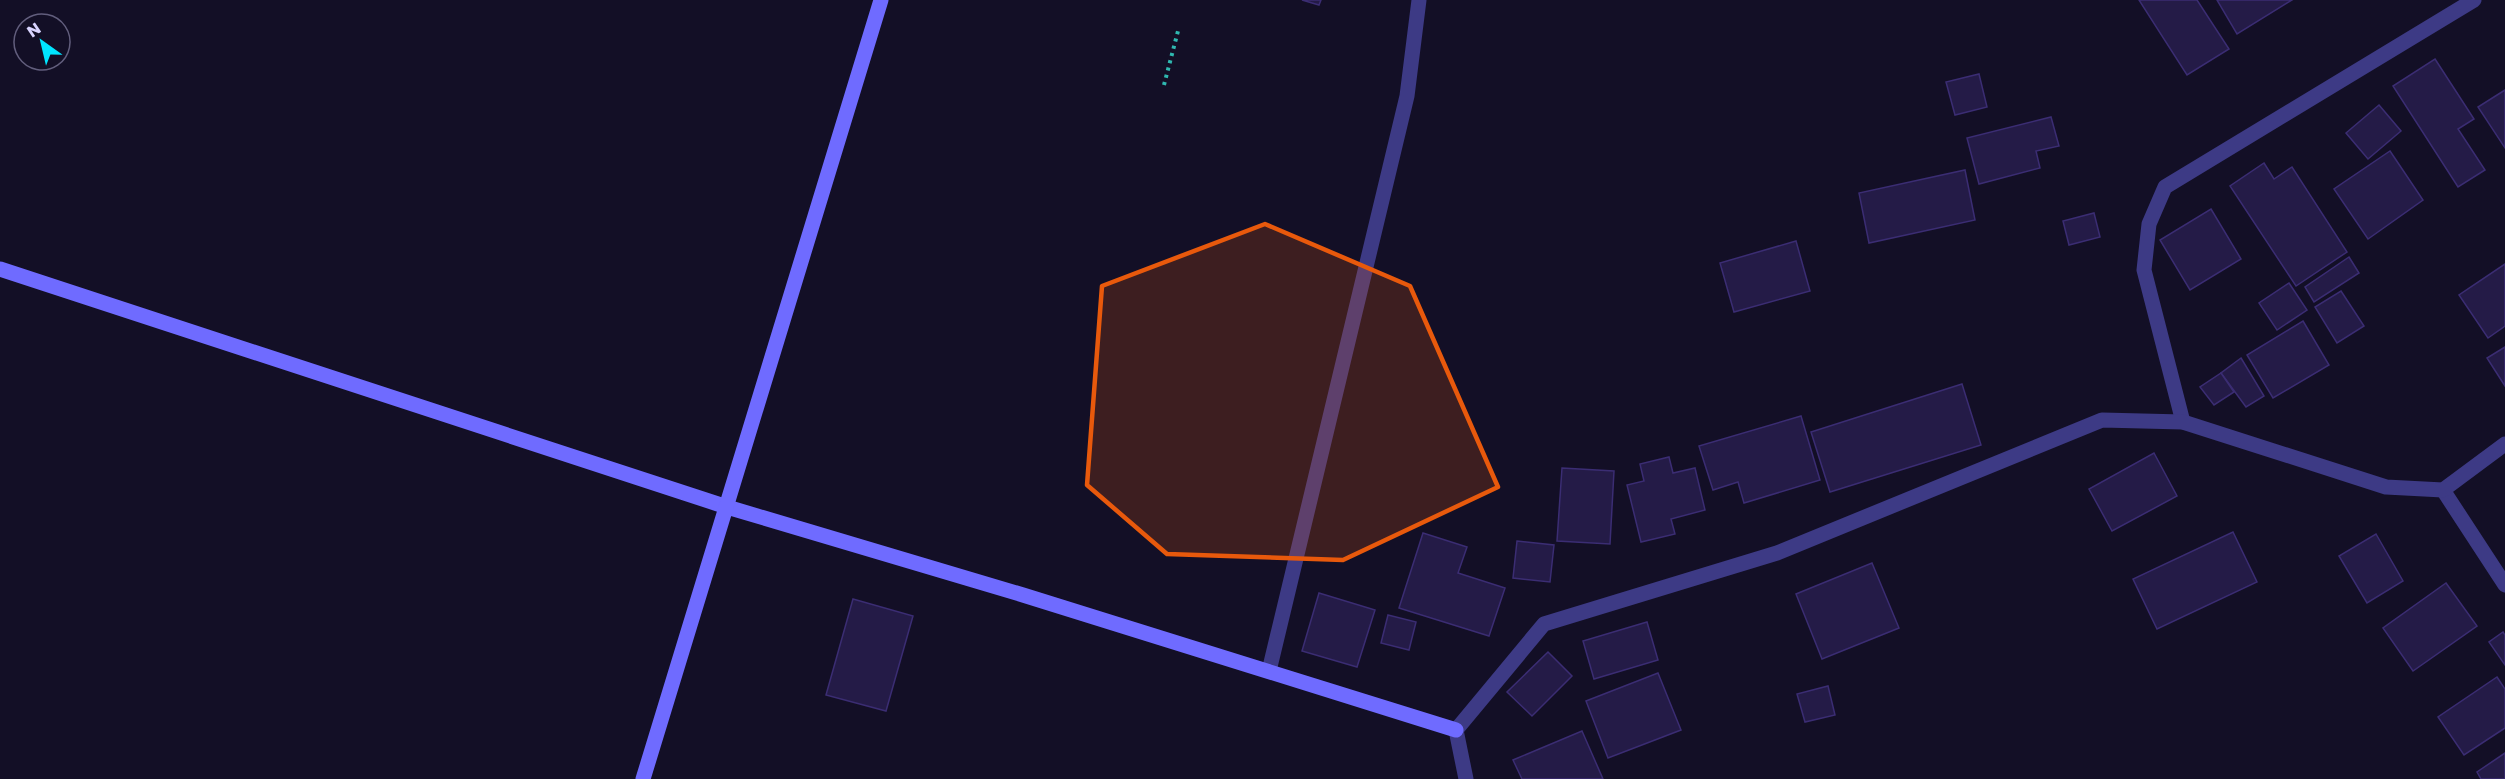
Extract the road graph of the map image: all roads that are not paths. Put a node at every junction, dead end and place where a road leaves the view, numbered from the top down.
1 (881, 0) edge
2 (1419, 0) edge
3 (2474, 0) edge
4 (0, 269) edge
5 (2184, 422) junction
6 (2505, 444) edge
7 (2443, 490) junction
8 (727, 507) junction
9 (2505, 585) edge
10 (1269, 671) junction
11 (1456, 730) junction
12 (643, 779) edge
13 (1466, 779) edge

1 - 8 street
2 - 10 street
3 - 5 street
4 - 8 street
5 - 7 street
5 - 11 street
6 - 7 street
7 - 9 street
8 - 10 street
8 - 12 street
10 - 11 street
11 - 13 street

